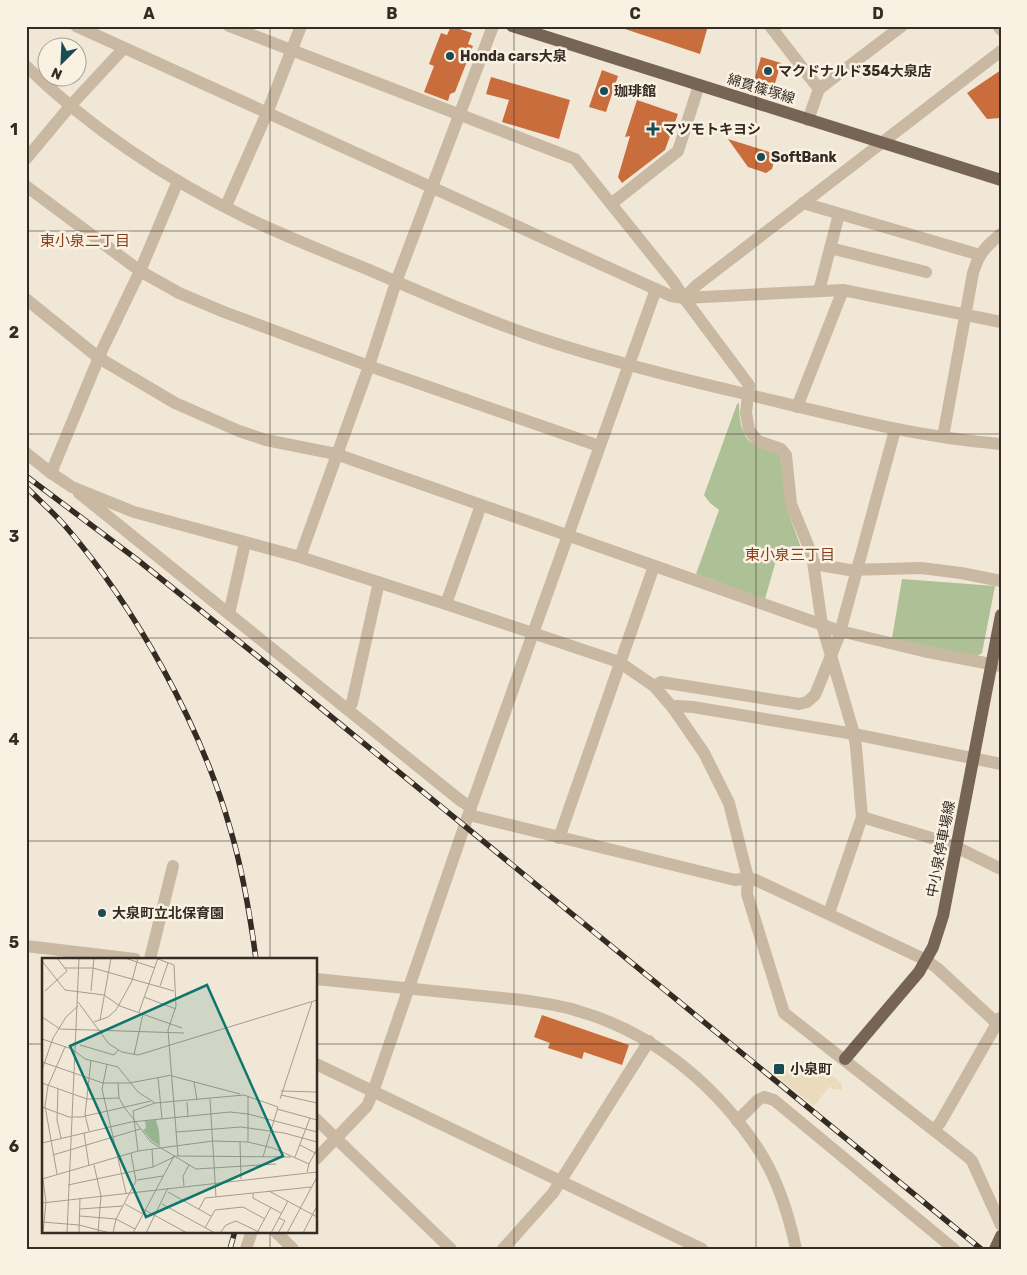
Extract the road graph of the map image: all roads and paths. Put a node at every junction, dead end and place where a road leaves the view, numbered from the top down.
1 (76, 26) edge
2 (229, 26) edge
3 (301, 26) edge
4 (493, 26) edge
5 (512, 26) edge
6 (770, 26) edge
7 (902, 26) edge
8 (998, 26) edge
9 (1001, 30) edge
10 (887, 31) edge
11 (124, 48) junction
12 (292, 50) junction
13 (1001, 51) edge
14 (26, 66) edge
15 (700, 85) junction
16 (819, 89) junction
17 (70, 105) junction
18 (267, 113) junction
19 (460, 115) junction
20 (808, 120) junction
21 (882, 143) junction
22 (26, 159) edge
23 (178, 180) junction
24 (1001, 180) edge
25 (26, 186) edge
26 (432, 188) junction
27 (803, 203) junction
28 (611, 204) junction
29 (226, 206) junction
30 (839, 214) junction
31 (1001, 234) edge
32 (830, 248) junction
33 (980, 255) junction
34 (140, 271) junction
35 (926, 272) dead end
36 (396, 282) junction
37 (656, 289) junction
38 (843, 290) junction
39 (819, 291) junction
40 (684, 298) junction
41 (26, 299) edge
42 (966, 314) junction
43 (1001, 322) edge
44 (99, 358) junction
45 (628, 365) junction
46 (368, 366) junction
47 (747, 395) junction
48 (797, 407) junction
49 (895, 430) junction
50 (943, 437) junction
51 (1001, 444) edge
52 (599, 446) junction
53 (26, 454) edge
54 (336, 454) junction
55 (51, 473) junction
56 (72, 487) junction
57 (480, 505) junction
58 (568, 536) junction
59 (245, 543) junction
60 (300, 557) junction
61 (814, 564) junction
62 (654, 566) junction
63 (857, 570) junction
64 (1001, 580) edge
65 (379, 582) junction
66 (446, 604) junction
67 (228, 614) junction
68 (1001, 615) edge
69 (822, 625) junction
70 (840, 631) junction
71 (533, 634) junction
72 (831, 656) junction
73 (619, 662) junction
74 (996, 666) edge
75 (654, 686) junction
76 (731, 693) junction
77 (673, 708) junction
78 (348, 709) junction
79 (729, 713) junction
80 (854, 734) junction
81 (974, 758) junction
82 (1001, 764) edge
83 (470, 811) junction
84 (862, 817) junction
85 (559, 838) junction
86 (956, 847) junction
87 (173, 866) dead end
88 (1001, 869) edge
89 (748, 878) junction
90 (829, 913) junction
91 (26, 946) edge
92 (127, 958) edge
93 (150, 958) edge
94 (926, 960) junction
95 (318, 979) edge
96 (409, 988) junction
97 (999, 1022) edge
98 (649, 1041) junction
99 (845, 1059) junction
100 (318, 1065) edge
101 (373, 1092) junction
102 (318, 1121) edge
103 (737, 1121) junction
104 (934, 1129) junction
105 (336, 1138) junction
106 (318, 1157) edge
107 (560, 1182) junction
108 (1001, 1225) edge
109 (252, 1232) edge
110 (276, 1232) edge
111 (1001, 1236) edge
112 (246, 1249) edge
113 (293, 1249) edge
114 (452, 1249) edge
115 (503, 1249) edge
116 (702, 1249) edge
117 (796, 1249) edge
118 (954, 1249) edge
119 (995, 1249) edge

1 - 11 street
2 - 12 street
3 - 12 street
4 - 19 street
5 - 15 main road, 綿貫篠塚線
6 - 16 street
7 - 10 street
8 - 9 street
10 - 16 street
11 - 17 street
11 - 18 street
12 - 18 street
12 - 19 street
13 - 21 street
14 - 17 street
15 - 20 main road, 綿貫篠塚線
15 - 28 street
16 - 20 street
17 - 22 street
17 - 23 street
18 - 26 street
18 - 29 street
19 - 26 street
19 - 28 street
20 - 21 main road, 綿貫篠塚線
21 - 24 main road, 綿貫篠塚線
21 - 27 street
23 - 29 street
23 - 34 street
25 - 34 street
26 - 36 street
26 - 37 street
27 - 30 street
27 - 40 street
28 - 40 street
29 - 36 street
30 - 32 street
30 - 33 street
31 - 33 street
32 - 35 street
32 - 39 street
33 - 42 street
34 - 44 street
34 - 46 street
36 - 45 street
36 - 46 street
37 - 40 street
37 - 45 street
38 - 39 street
38 - 42 street
38 - 48 street
39 - 40 street
40 - 47 street
41 - 44 street
42 - 43 street
42 - 50 street
44 - 54 street
44 - 55 street
45 - 47 street
45 - 52 street
46 - 52 street
46 - 54 street
47 - 48 street
47 - 61 street
48 - 49 street
49 - 50 street
49 - 63 street
50 - 51 street
52 - 58 street
53 - 55 street
54 - 57 street
54 - 60 street
55 - 56 street
56 - 59 street
56 - 67 street
57 - 58 street
57 - 66 street
58 - 62 street
58 - 71 street
59 - 60 street
59 - 67 street
60 - 65 street
61 - 63 street
61 - 69 street
62 - 69 street
62 - 73 street
63 - 64 street
63 - 70 street
65 - 66 street
65 - 78 street
66 - 71 street
67 - 78 street
68 - 74 main road, 中小泉停車場線
69 - 70 street
69 - 72 street
70 - 72 street
70 - 74 street
71 - 73 street
71 - 83 street
72 - 76 street
72 - 80 street
73 - 75 street
73 - 85 street
74 - 81 main road, 中小泉停車場線
75 - 76 street
75 - 77 street
76 - 79 street
77 - 79 street
77 - 89 street
78 - 83 street
79 - 80 street
80 - 81 street
80 - 84 street
81 - 82 street
81 - 86 main road, 中小泉停車場線
83 - 85 street
83 - 96 street
84 - 86 street
84 - 90 street
85 - 89 street
86 - 88 street
86 - 94 main road, 中小泉停車場線
87 - 93 street
89 - 90 street
89 - 99 street
90 - 94 street
91 - 92 street
94 - 97 street
94 - 99 main road, 中小泉停車場線
95 - 96 street
96 - 98 street
96 - 101 street
97 - 104 street
98 - 103 street
98 - 107 street
99 - 104 street
100 - 101 street
101 - 105 street
101 - 107 street
102 - 105 street
103 - 117 street
103 - 118 street
104 - 108 street
105 - 106 street
105 - 114 street
107 - 115 street
107 - 116 street
109 - 112 street
110 - 113 street
111 - 119 main road

